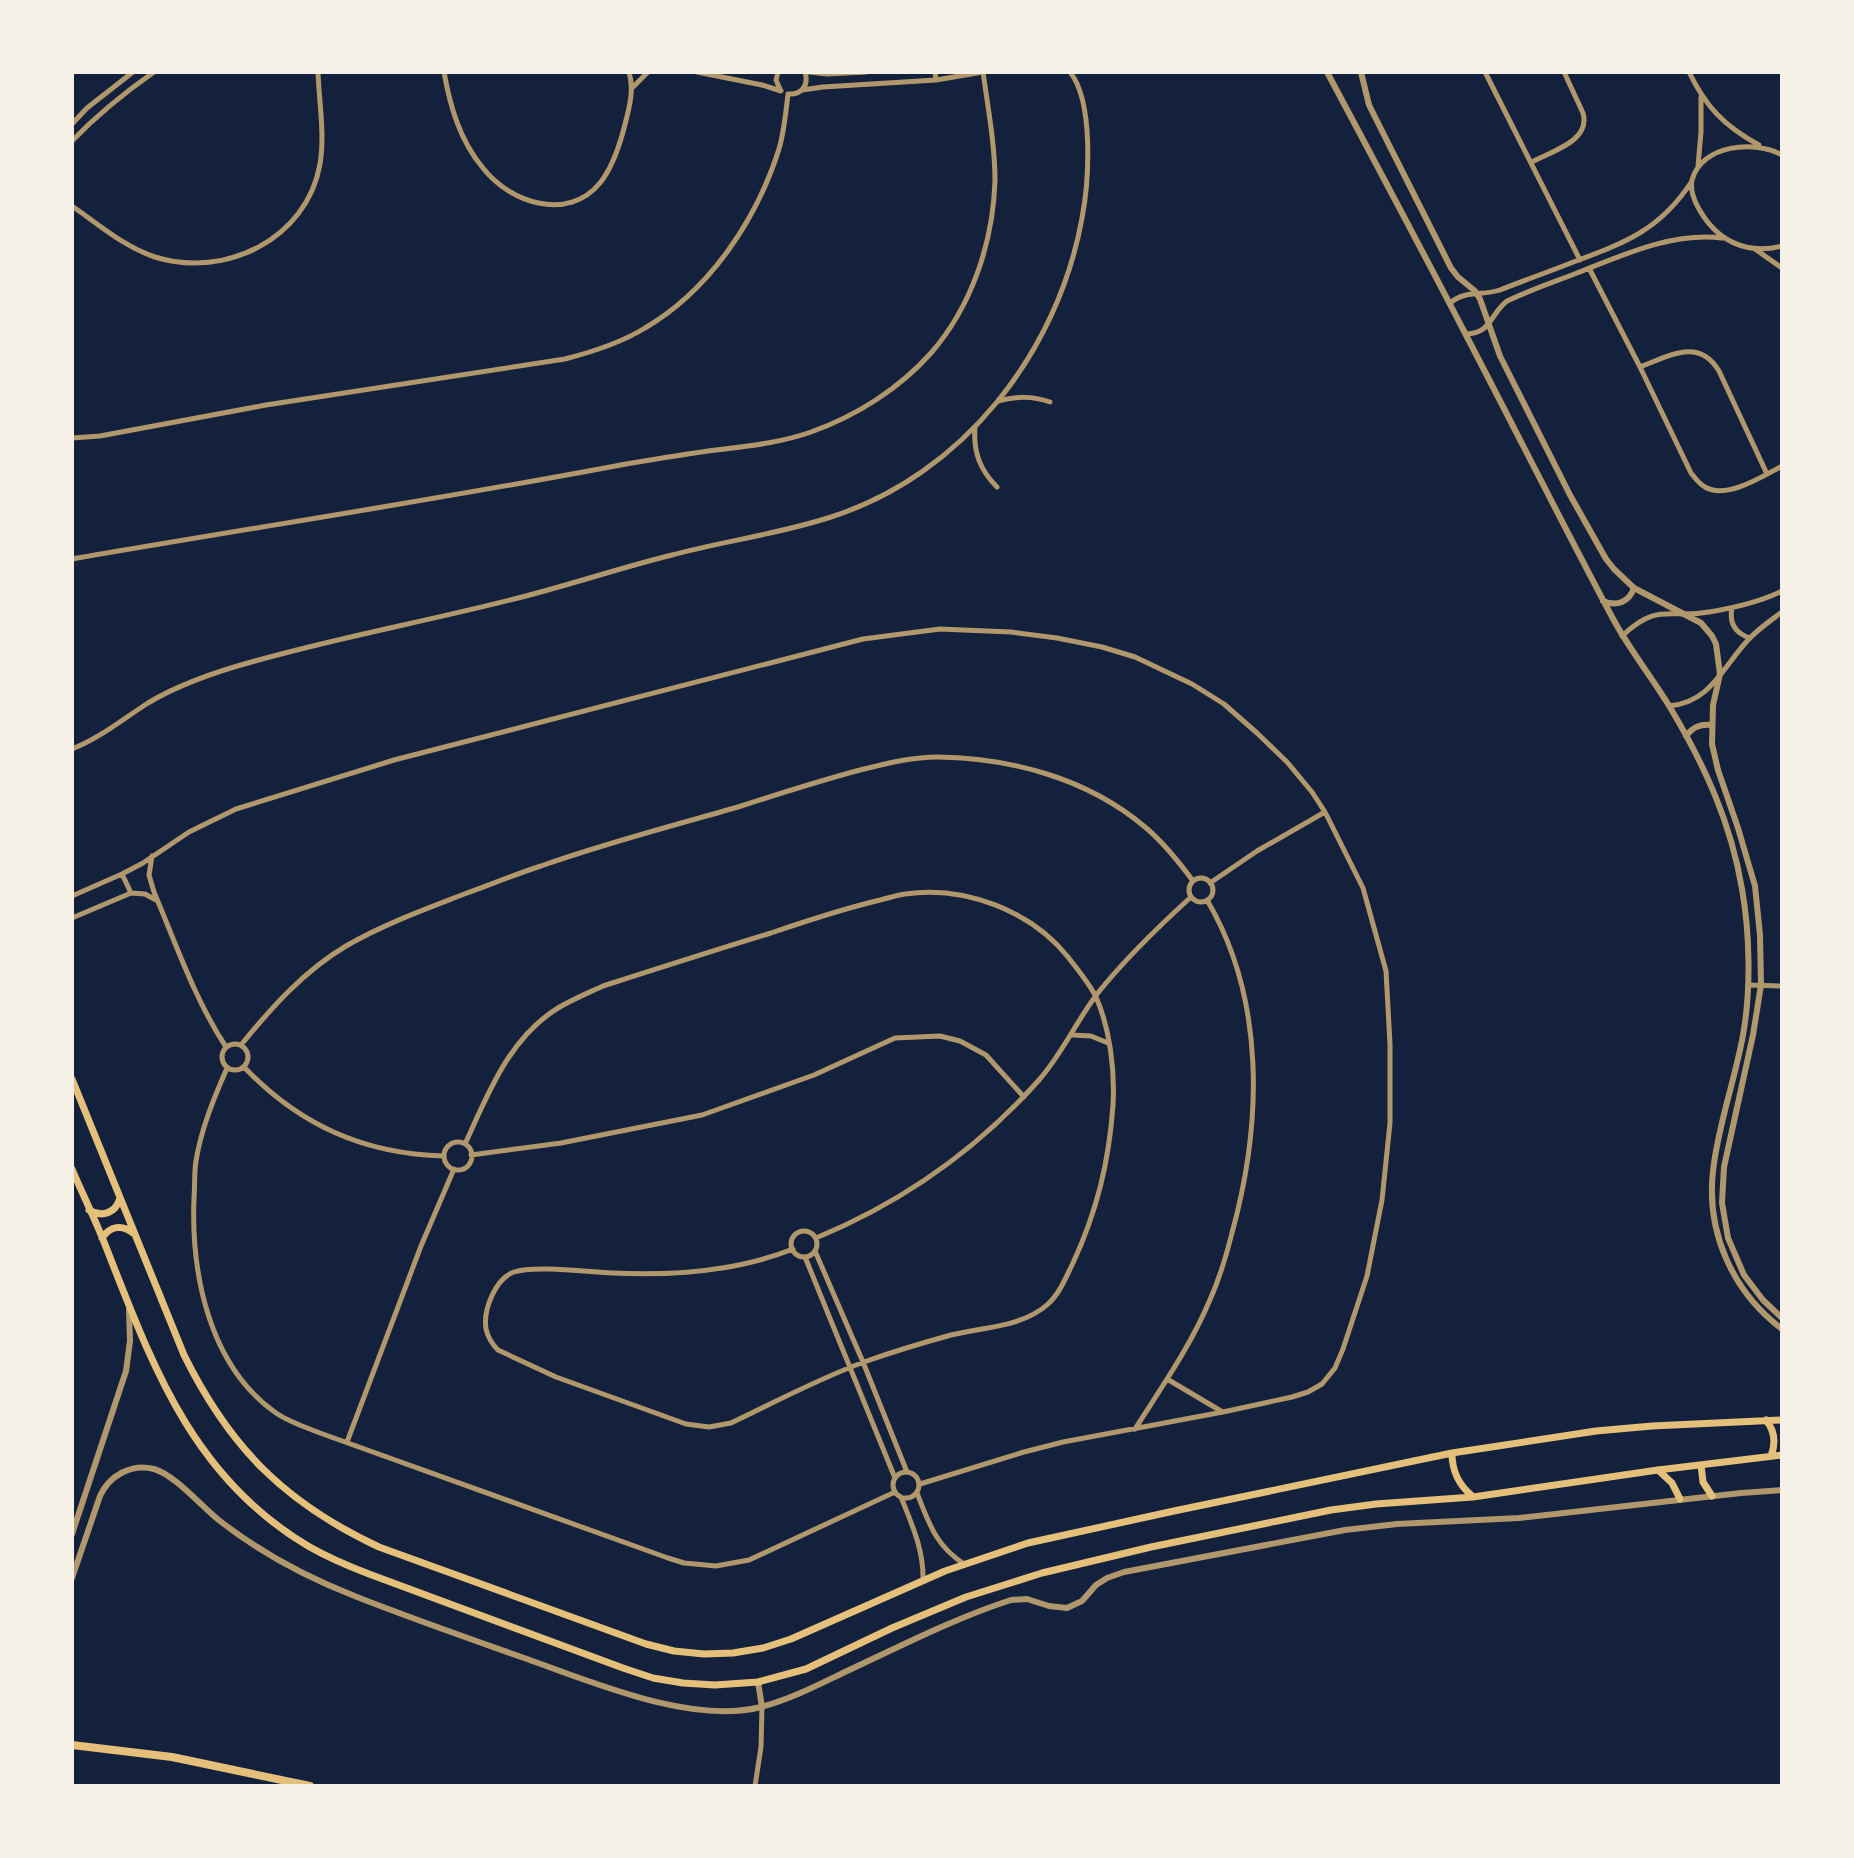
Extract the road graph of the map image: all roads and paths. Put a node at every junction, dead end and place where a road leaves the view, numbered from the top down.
1 (133, 72) edge
2 (154, 72) edge
3 (318, 72) edge
4 (444, 72) edge
5 (629, 72) edge
6 (648, 72) edge
7 (697, 72) edge
8 (778, 72) edge
9 (807, 72) edge
10 (867, 72) edge
11 (935, 72) edge
12 (984, 72) edge
13 (1070, 72) edge
14 (1327, 72) edge
15 (1361, 72) edge
16 (1485, 72) edge
17 (1564, 72) edge
18 (1689, 72) edge
19 (936, 80) junction
20 (633, 88) junction
21 (802, 90) junction
22 (781, 91) junction
23 (788, 94) junction
24 (1701, 96) junction
25 (87, 108) junction
26 (95, 116) junction
27 (72, 124) edge
28 (72, 141) edge
29 (1764, 147) junction
30 (1782, 155) edge
31 (1532, 162) junction
32 (1698, 169) junction
33 (1692, 181) junction
34 (72, 206) edge
35 (1722, 238) junction
36 (1782, 246) edge
37 (1754, 248) junction
38 (1580, 260) junction
39 (1589, 268) junction
40 (1782, 268) edge
41 (1477, 293) junction
42 (1450, 303) junction
43 (1488, 325) junction
44 (1466, 334) junction
45 (1640, 367) junction
46 (998, 401) junction
47 (1050, 402) dead end
48 (975, 426) junction
49 (72, 438) edge
50 (1782, 466) edge
51 (1767, 474) junction
52 (997, 487) dead end
53 (72, 559) edge
54 (1634, 588) junction
55 (1782, 591) edge
56 (1603, 601) junction
57 (1732, 607) junction
58 (1782, 612) edge
59 (1683, 614) junction
60 (1622, 636) junction
61 (1750, 638) junction
62 (1720, 674) junction
63 (1669, 706) junction
64 (1711, 725) junction
65 (1686, 736) junction
66 (72, 749) edge
67 (1325, 812) junction
68 (153, 855) junction
69 (122, 874) junction
70 (1193, 881) junction
71 (1210, 883) junction
72 (131, 893) junction
73 (72, 896) edge
74 (1191, 897) junction
75 (1207, 900) junction
76 (158, 901) junction
77 (72, 918) edge
78 (1748, 985) junction
79 (1761, 985) junction
80 (1782, 986) edge
81 (1095, 997) junction
82 (1072, 1035) junction
83 (1108, 1043) junction
84 (241, 1045) junction
85 (226, 1047) junction
86 (244, 1067) junction
87 (227, 1068) junction
88 (72, 1079) edge
89 (1024, 1097) junction
90 (465, 1144) junction
91 (471, 1155) junction
92 (444, 1156) junction
93 (72, 1169) edge
94 (454, 1169) junction
95 (120, 1198) junction
96 (89, 1210) junction
97 (135, 1234) junction
98 (102, 1238) junction
99 (816, 1238) junction
100 (793, 1249) junction
101 (815, 1251) junction
102 (805, 1257) junction
103 (129, 1310) junction
104 (1782, 1318) edge
105 (1782, 1329) edge
106 (863, 1362) junction
107 (850, 1367) junction
108 (1167, 1379) junction
109 (1223, 1412) junction
110 (1766, 1420) junction
111 (1782, 1420) edge
112 (1135, 1429) junction
113 (347, 1442) junction
114 (1452, 1453) junction
115 (1782, 1455) edge
116 (1771, 1456) junction
117 (1701, 1465) junction
118 (1658, 1470) junction
119 (907, 1472) junction
120 (895, 1478) junction
121 (920, 1484) junction
122 (1782, 1490) edge
123 (895, 1492) junction
124 (917, 1493) junction
125 (1712, 1496) junction
126 (901, 1497) junction
127 (1473, 1497) junction
128 (1680, 1499) junction
129 (72, 1534) edge
130 (964, 1564) junction
131 (72, 1578) edge
132 (923, 1581) junction
133 (758, 1682) junction
134 (762, 1707) junction
135 (72, 1745) edge
136 (310, 1786) edge
137 (755, 1786) edge

1 - 25 street
2 - 26 street
3 - 34 street
4 - 20 street
5 - 20 street
6 - 20 street
7 - 22 street
8 - 22 street
9 - 10 street
9 - 21 street
11 - 19 street
12 - 19 street
12 - 53 street
13 - 46 street
14 - 42 street
15 - 41 street
16 - 31 street
17 - 31 street
18 - 24 street
19 - 21 street
21 - 23 street
22 - 23 street
23 - 49 street
24 - 29 street
24 - 32 street
25 - 26 street
25 - 27 street
26 - 28 street
29 - 30 street
29 - 32 street
31 - 38 street
32 - 33 street
33 - 35 street
33 - 38 street
35 - 37 street
35 - 39 street
36 - 37 street
37 - 40 street
38 - 41 street
39 - 43 street
39 - 45 street
41 - 42 street
41 - 43 street
42 - 44 street
43 - 44 street
43 - 54 street
44 - 56 street
45 - 51 street
45 - 51 street
46 - 47 street
46 - 48 street
48 - 52 street
48 - 66 street
50 - 51 street
54 - 56 street
54 - 59 street
55 - 57 street
56 - 60 street
57 - 59 street
57 - 61 street
58 - 61 street
59 - 60 street
59 - 62 street
60 - 63 street
61 - 62 street
62 - 63 street
62 - 64 street
63 - 65 street
64 - 65 street
64 - 79 street
65 - 78 street
67 - 68 street
67 - 71 street
67 - 109 street
68 - 69 street
68 - 76 street
69 - 72 street
69 - 73 street
70 - 71 street
70 - 74 street
70 - 84 street
71 - 75 street
72 - 76 street
72 - 77 street
74 - 75 street
74 - 81 street
75 - 108 street
76 - 85 street
78 - 79 street
78 - 105 street
79 - 80 street
79 - 104 street
81 - 82 street
81 - 83 street
81 - 90 street
82 - 83 street
82 - 89 street
83 - 106 street
84 - 85 street
84 - 86 street
85 - 87 street
86 - 87 street
86 - 92 street
87 - 113 street
88 - 95 main road
89 - 91 street
89 - 99 street
90 - 91 street
90 - 92 street
91 - 94 street
92 - 94 street
93 - 96 main road
94 - 113 street
95 - 96 main road
95 - 97 main road
96 - 98 main road
97 - 98 main road
97 - 132 main road
98 - 103 main road
99 - 100 street
99 - 101 street
100 - 102 street
100 - 107 street
101 - 102 street
101 - 106 street
102 - 107 street
103 - 129 street
103 - 133 main road
106 - 107 street
106 - 119 street
107 - 120 street
108 - 109 street
108 - 112 street
109 - 112 street
110 - 111 main road
110 - 114 main road
110 - 116 main road
112 - 121 street
113 - 123 street
114 - 127 main road
114 - 130 main road
115 - 116 main road
116 - 117 main road
117 - 118 main road
117 - 125 main road
118 - 127 main road
118 - 128 main road
119 - 120 street
119 - 121 street
120 - 123 street
121 - 124 street
122 - 125 street
123 - 126 street
124 - 126 street
124 - 130 street
125 - 128 street
126 - 132 street
127 - 133 main road
128 - 134 street
130 - 132 main road
131 - 134 street
133 - 134 street
134 - 137 street
135 - 136 main road

